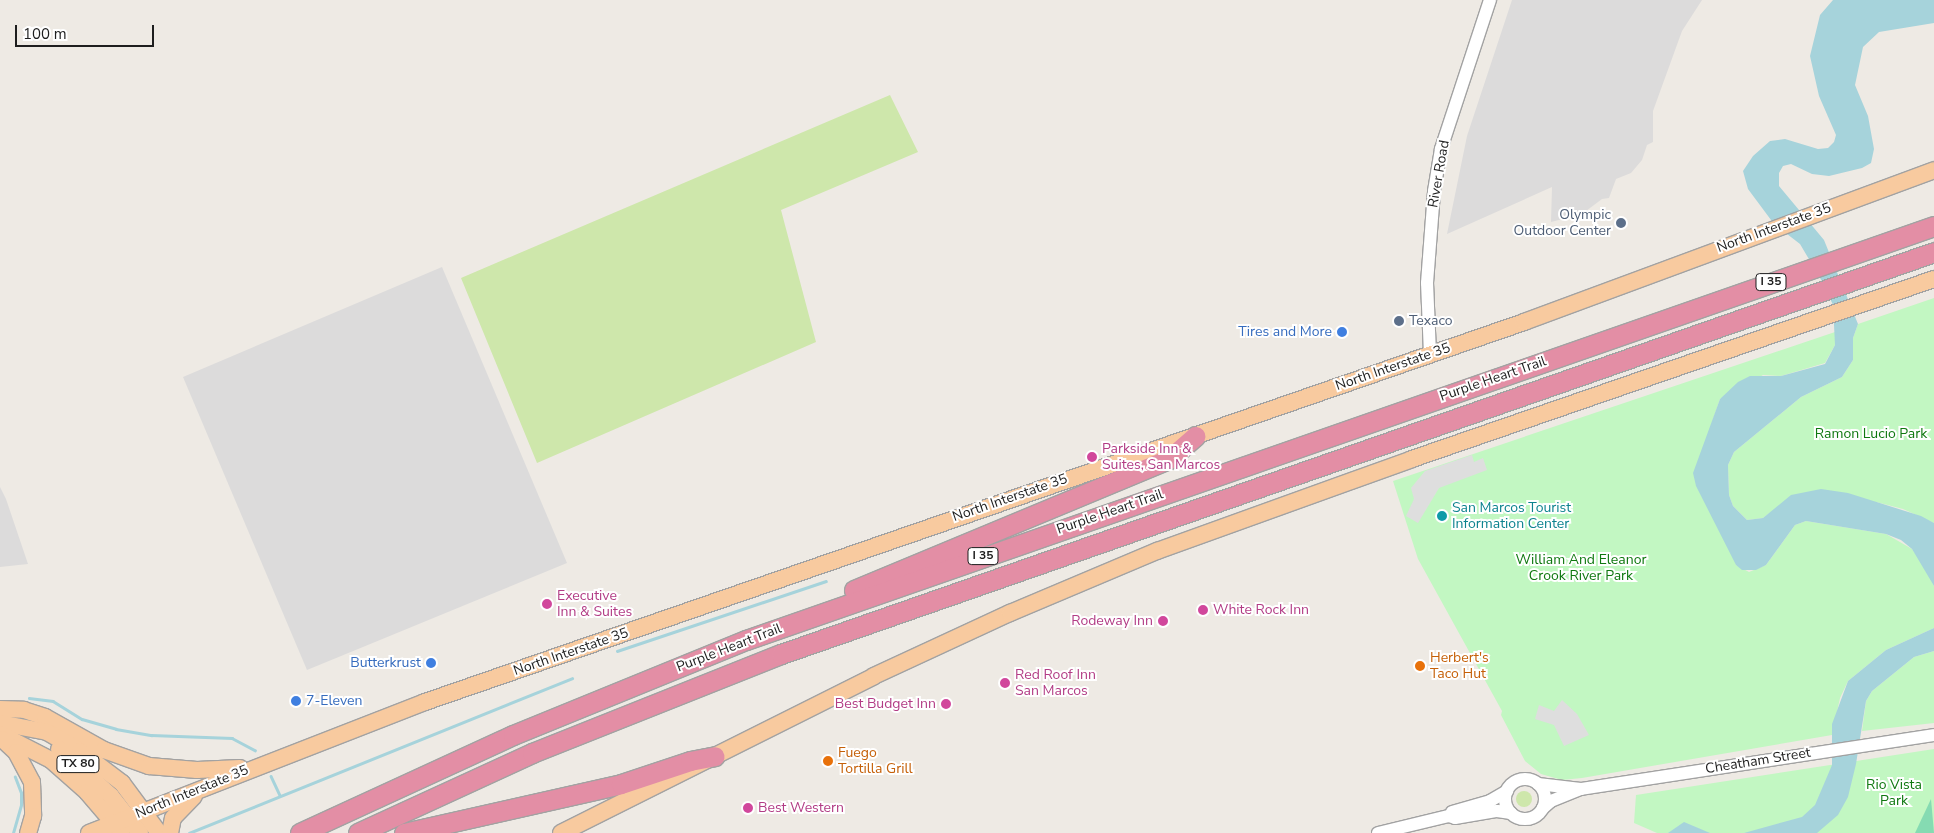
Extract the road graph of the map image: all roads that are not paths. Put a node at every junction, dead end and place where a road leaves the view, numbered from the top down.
1 (1490, 0) edge
2 (1934, 170) edge
3 (1934, 226) edge
4 (1934, 252) edge
5 (1934, 279) edge
6 (1430, 354) junction
7 (1195, 436) junction
8 (835, 608) junction
9 (0, 709) edge
10 (0, 716) edge
11 (8, 724) edge
12 (1934, 735) edge
13 (0, 736) edge
14 (715, 756) junction
15 (252, 768) junction
16 (1538, 784) junction
17 (206, 787) junction
18 (1581, 789) junction
19 (1507, 791) junction
20 (1543, 808) junction
21 (145, 811) junction
22 (1511, 813) junction
23 (1449, 816) junction
24 (122, 824) edge
25 (28, 833) edge
26 (89, 833) edge
27 (140, 833) edge
28 (159, 833) edge
29 (170, 833) edge
30 (300, 833) edge
31 (358, 833) edge
32 (404, 833) edge
33 (561, 833) edge
34 (1378, 833) edge

1 - 6 street, River Road
2 - 6 main road, North Interstate 35
3 - 8 highway, Purple Heart Trail / I 35
4 - 31 highway, Purple Heart Trail / I 35
5 - 14 main road
6 - 7 main road, North Interstate 35
7 - 8 highway
7 - 15 main road, North Interstate 35
8 - 30 highway, Purple Heart Trail / I 35
9 - 15 main road
10 - 11 main road, TX 80
11 - 21 main road
11 - 24 main road, TX 80
12 - 18 street, Cheatham Street
13 - 24 main road, TX 80
13 - 25 main road
14 - 32 highway
14 - 33 main road
15 - 17 main road, North Interstate 35
16 - 18 street, Cheatham Street
16 - 19 street
16 - 20 street
17 - 21 main road, North Interstate 35
17 - 29 main road
18 - 20 street, Cheatham Street
19 - 22 street
19 - 23 street
20 - 22 street
21 - 24 main road, North Interstate 35
21 - 28 main road
22 - 23 street
23 - 34 street
24 - 26 main road, North Interstate 35
24 - 27 main road, TX 80

